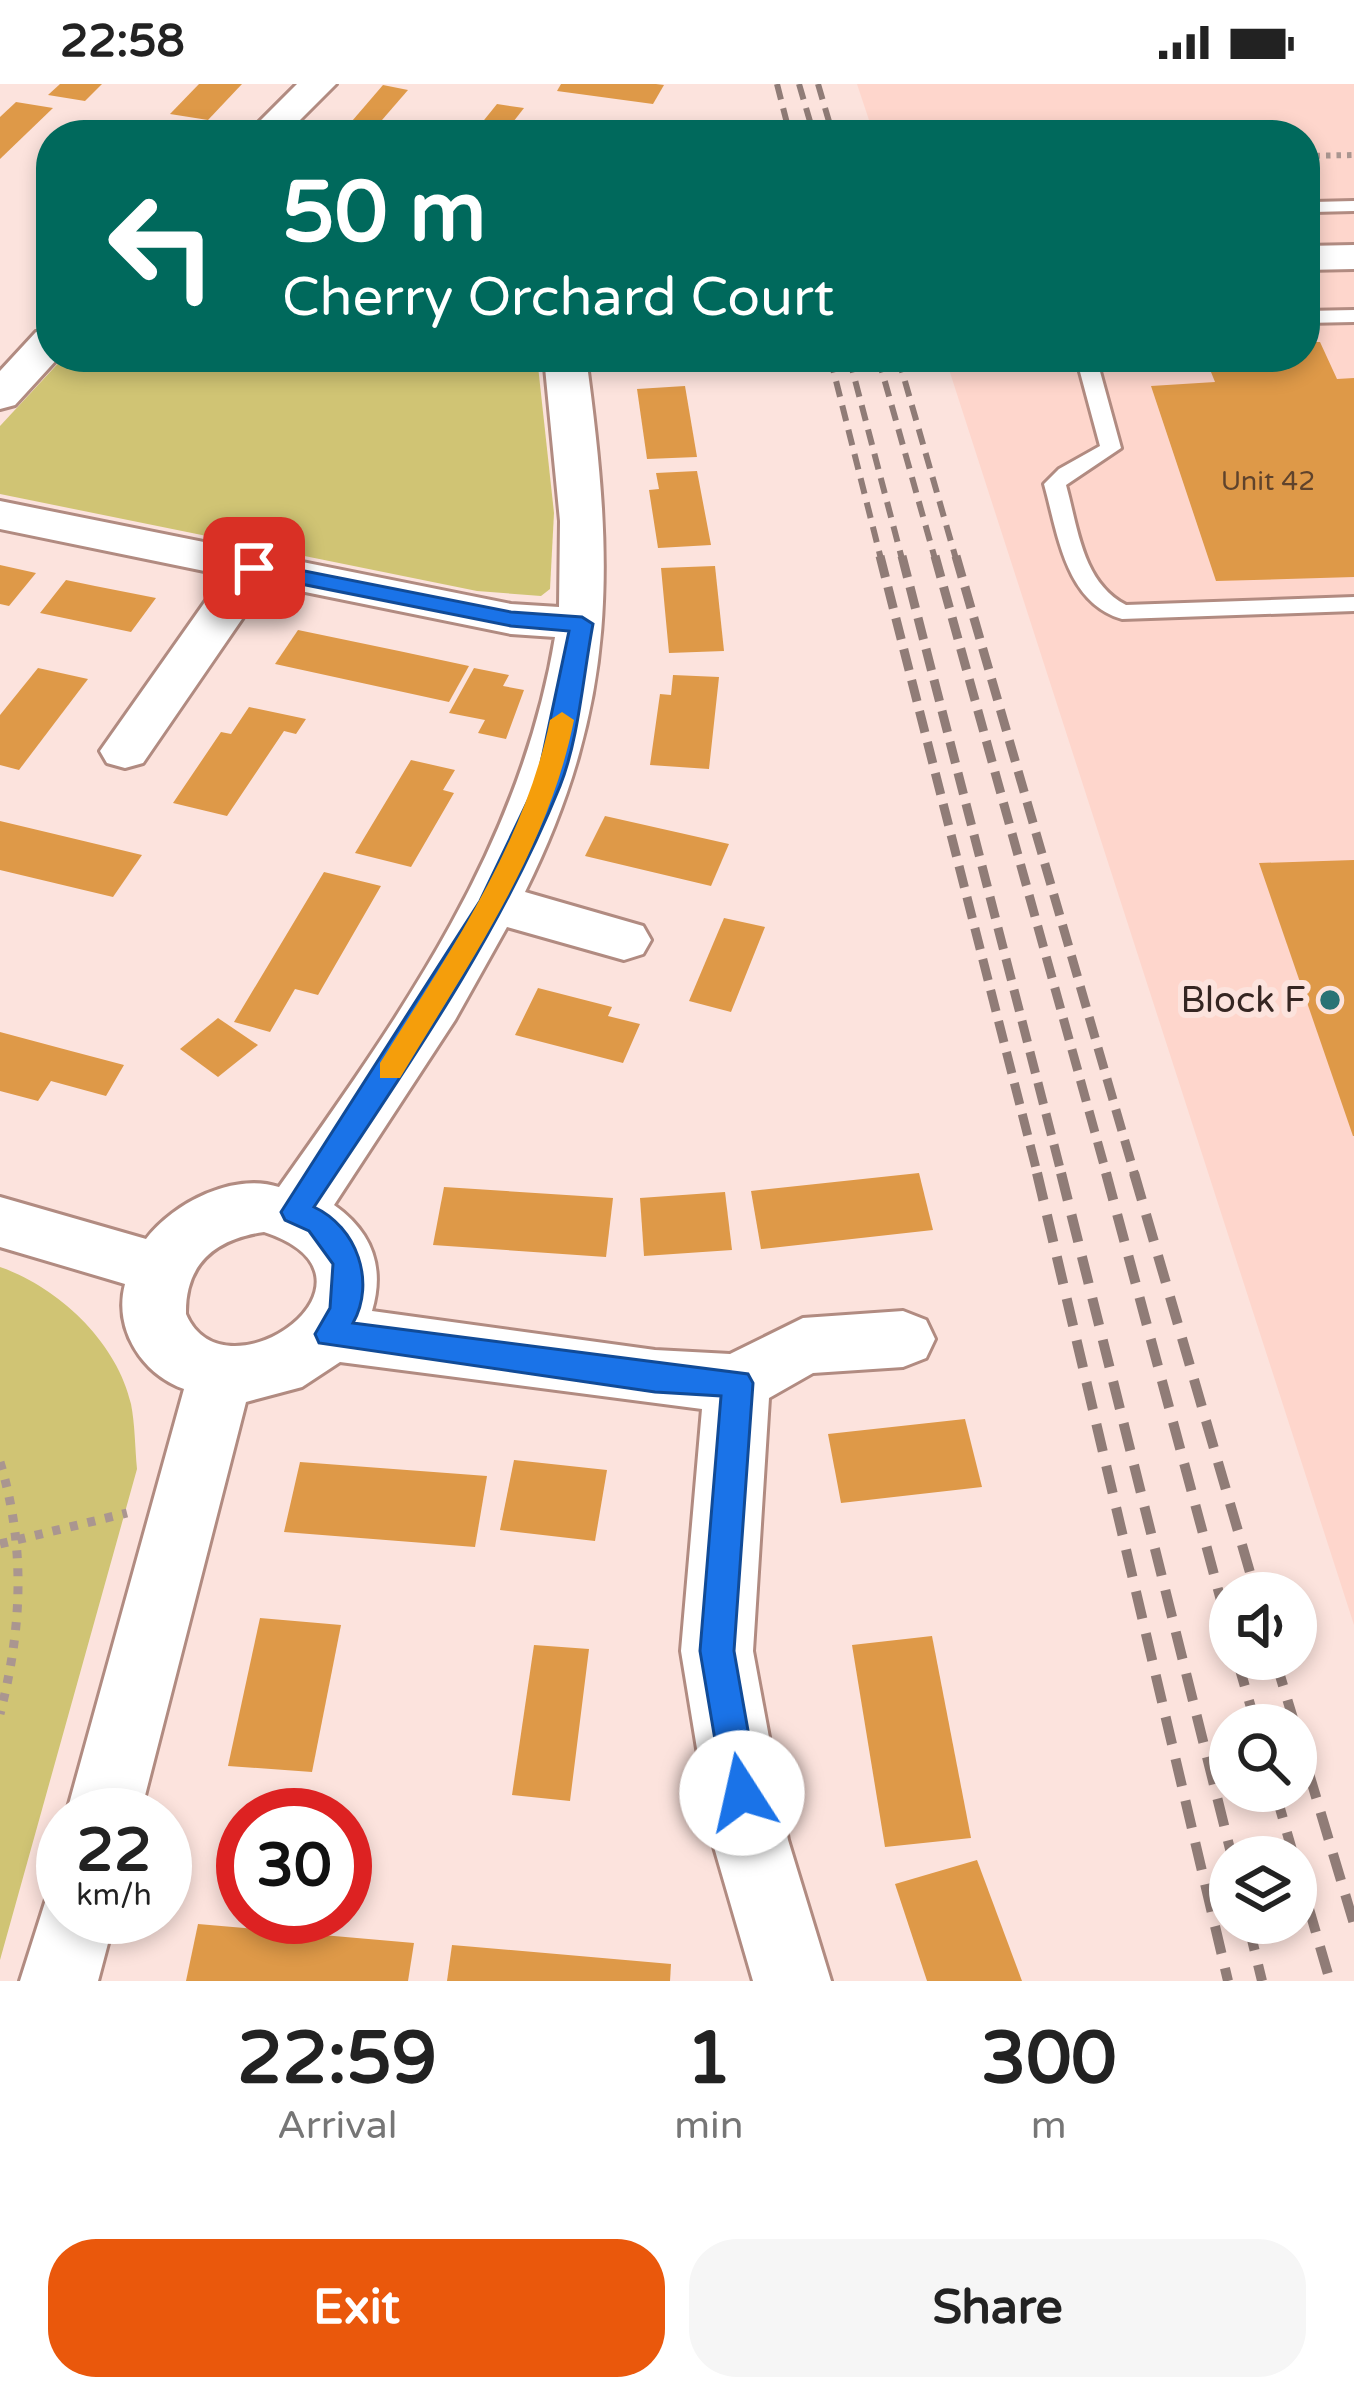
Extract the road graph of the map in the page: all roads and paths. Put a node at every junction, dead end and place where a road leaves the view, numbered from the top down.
1 (318, 84) edge
2 (280, 120) edge
3 (1354, 155) edge
4 (1320, 156) edge
5 (1354, 206) edge
6 (1320, 207) edge
7 (1354, 256) edge
8 (1320, 257) edge
9 (1354, 316) edge
10 (1320, 317) edge
11 (27, 353) edge
12 (568, 372) edge
13 (1090, 372) edge
14 (0, 396) edge
15 (0, 515) edge
16 (254, 568) junction
17 (1354, 604) edge
18 (582, 624) junction
19 (125, 752) dead end
20 (492, 903) junction
21 (625, 940) dead end
22 (295, 1212) junction
23 (0, 1222) edge
24 (158, 1270) junction
25 (330, 1334) junction
26 (903, 1339) dead end
27 (221, 1373) junction
28 (737, 1383) junction
29 (0, 1462) edge
30 (134, 1511) dead end
31 (18, 1539) junction
32 (0, 1544) edge
33 (0, 1714) edge
34 (110, 1788) edge
35 (69, 1944) edge
36 (59, 1981) edge
37 (792, 1981) edge

1 - 2 street
3 - 4 path
5 - 6 lane
7 - 8 street
9 - 10 lane
11 - 14 street
12 - 18 street
13 - 17 lane
15 - 16 street
16 - 18 street
16 - 19 street
18 - 20 street
20 - 21 street
20 - 22 street
22 - 24 street
22 - 25 street
23 - 24 street
24 - 27 street
25 - 27 street
25 - 28 street
26 - 28 street
27 - 34 street
28 - 37 street
29 - 31 path
30 - 31 path
31 - 32 path
31 - 33 path
35 - 36 street

